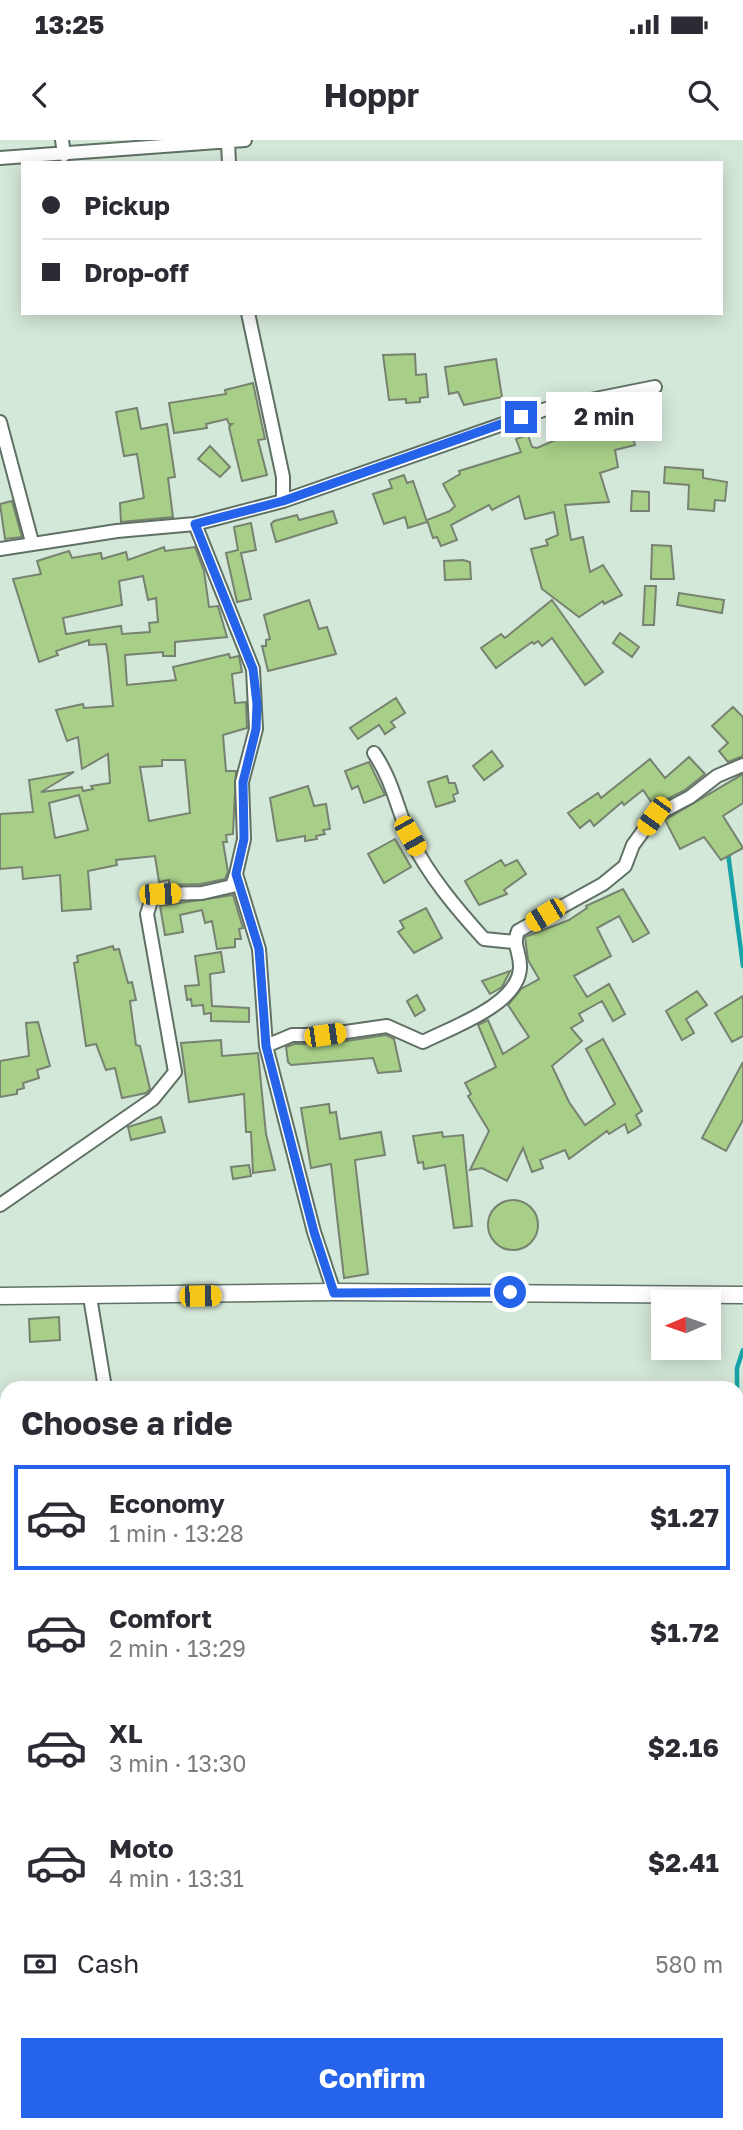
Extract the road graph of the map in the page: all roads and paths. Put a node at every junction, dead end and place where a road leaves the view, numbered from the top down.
1 (62, 140) edge
2 (245, 140) edge
3 (189, 143) edge
4 (228, 143) junction
5 (64, 155) junction
6 (0, 158) edge
7 (229, 161) edge
8 (248, 315) edge
9 (655, 387) dead end
10 (0, 422) edge
11 (283, 501) junction
12 (195, 524) junction
13 (32, 542) junction
14 (0, 550) edge
15 (374, 753) dead end
16 (743, 765) edge
17 (236, 874) junction
18 (514, 942) junction
19 (266, 1046) junction
20 (0, 1205) edge
21 (334, 1293) junction
22 (743, 1295) edge
23 (0, 1296) edge
24 (90, 1297) junction
25 (104, 1381) edge

1 - 5 street
2 - 4 street
3 - 4 street
3 - 5 street
4 - 7 street
5 - 6 street
8 - 11 street
9 - 11 street
10 - 13 street
11 - 12 street
12 - 13 street
12 - 17 street
13 - 14 street
15 - 18 street
16 - 18 street
17 - 19 street
17 - 20 street
18 - 19 street
19 - 21 street
21 - 22 street
21 - 24 street
23 - 24 street
24 - 25 street

